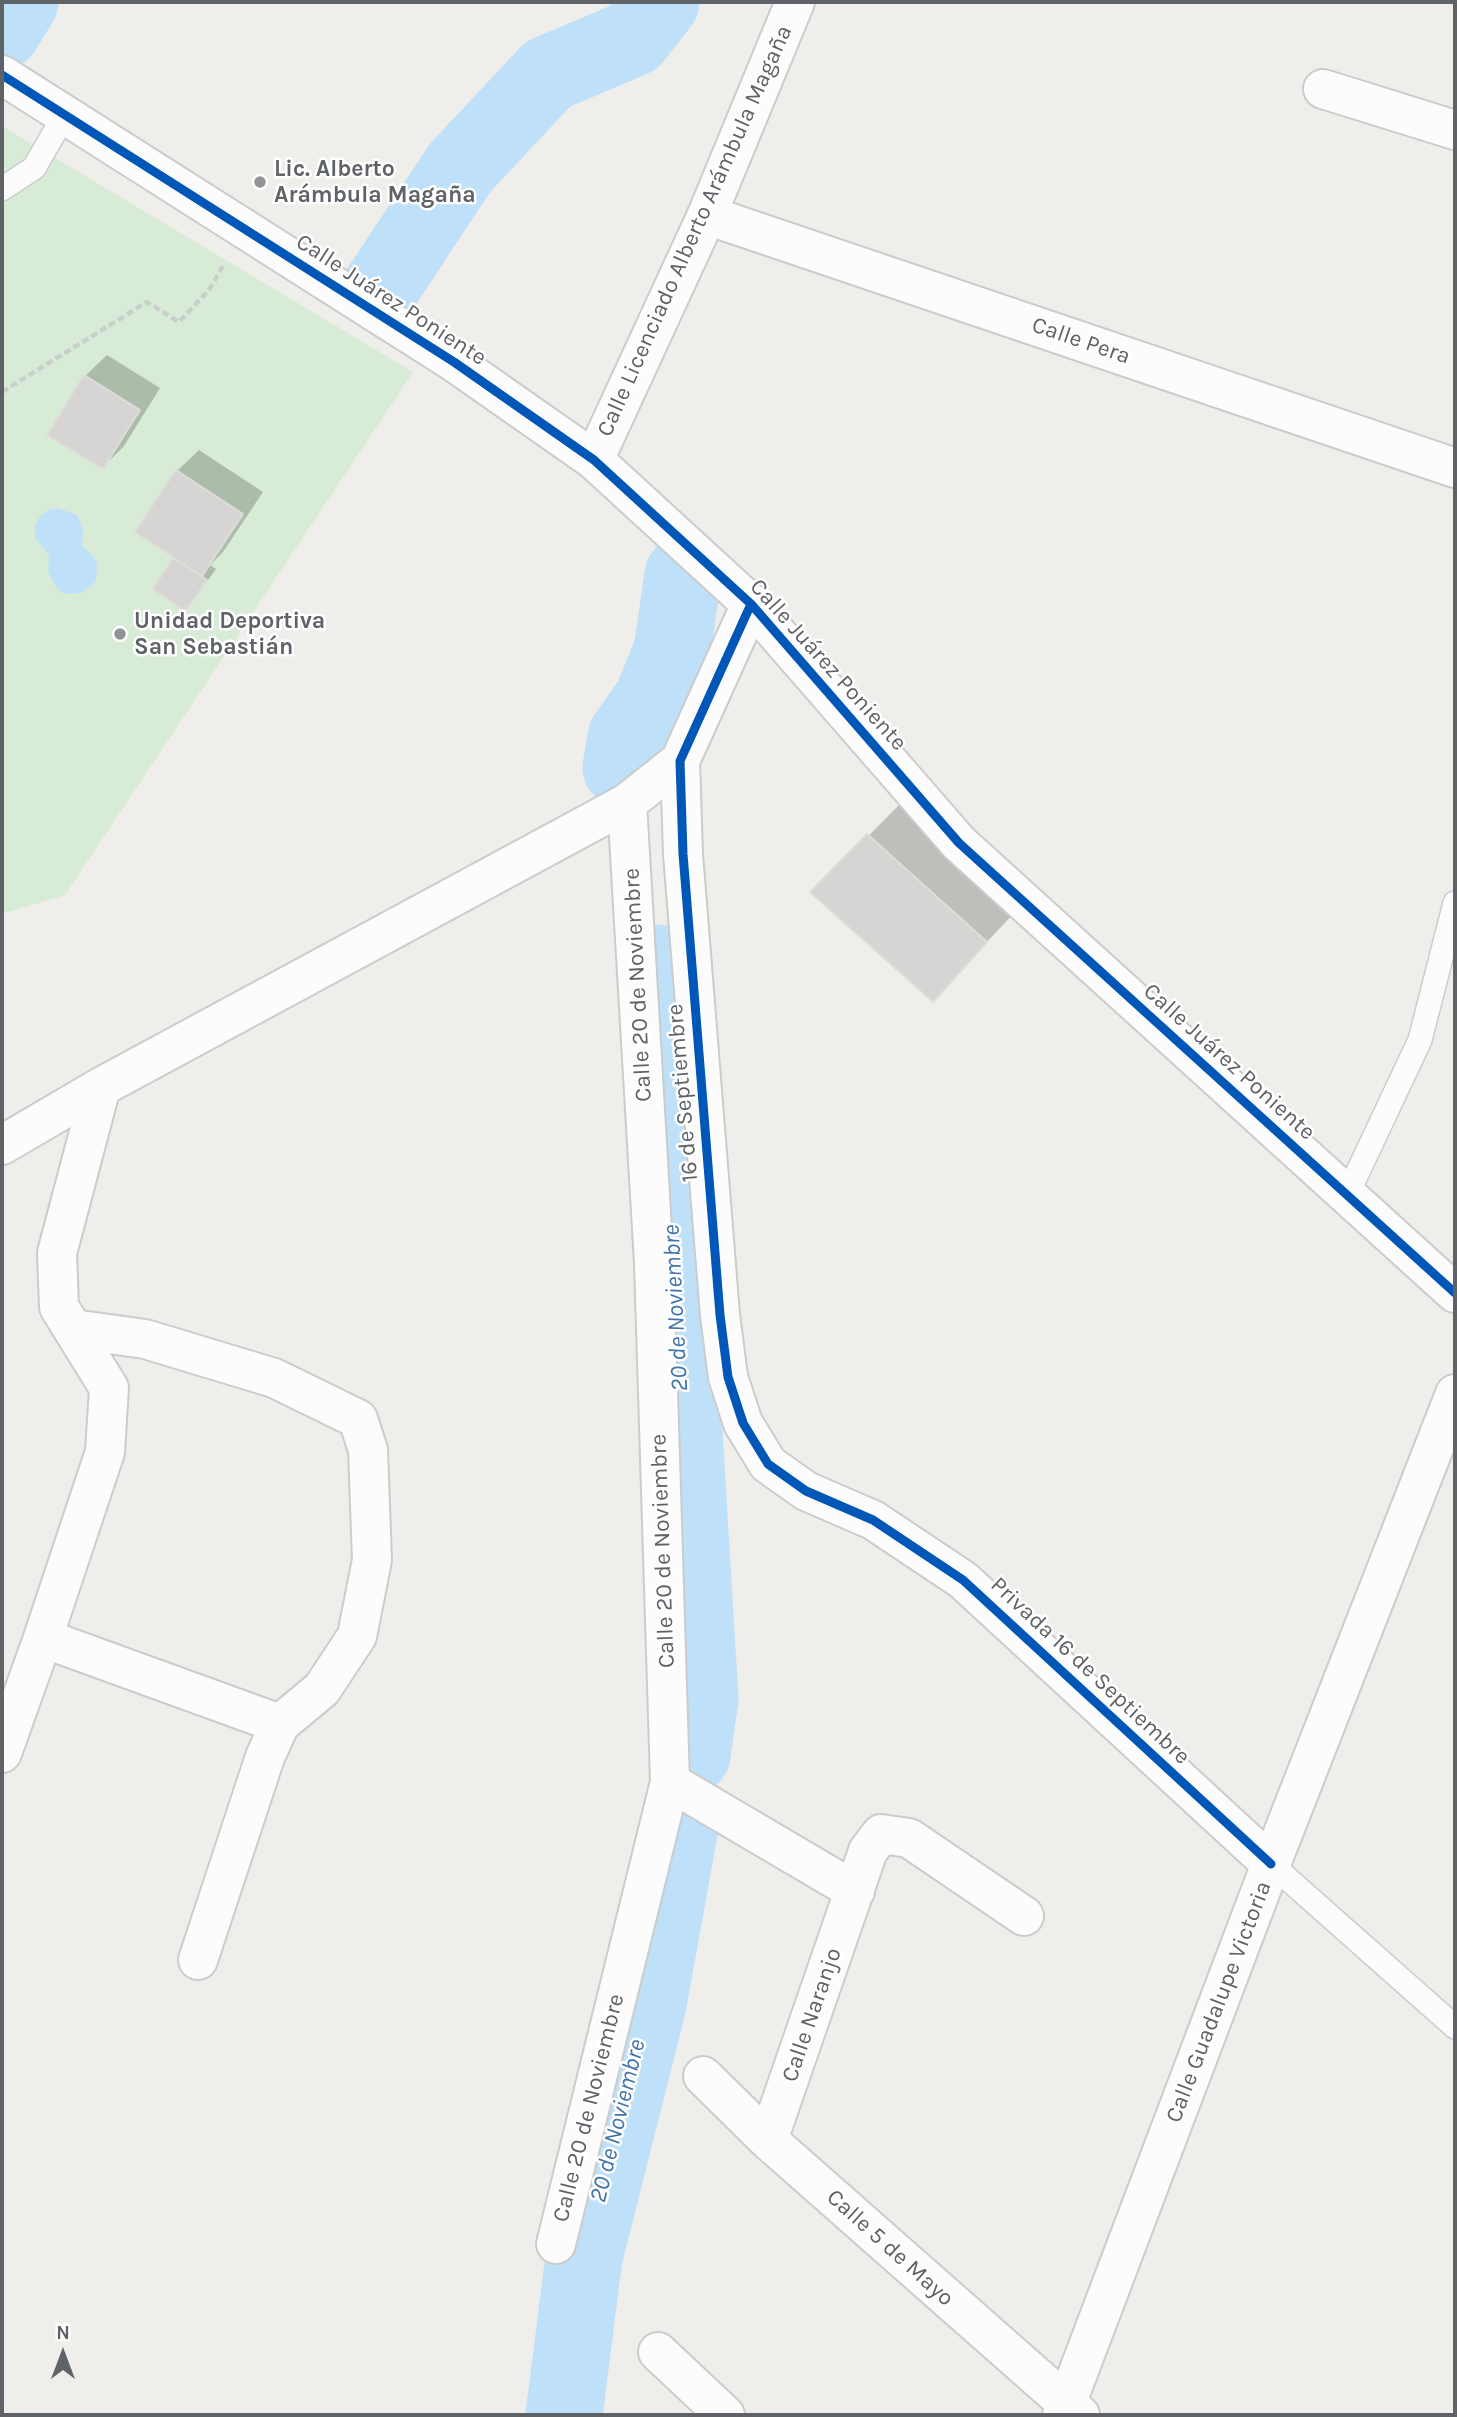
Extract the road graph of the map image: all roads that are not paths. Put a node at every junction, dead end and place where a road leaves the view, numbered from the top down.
1 (795, 2) edge
2 (12, 82) edge
3 (1323, 89) dead end
4 (64, 116) junction
5 (1455, 130) edge
6 (2, 188) edge
7 (707, 215) junction
8 (594, 460) junction
9 (1455, 468) edge
10 (751, 604) junction
11 (680, 761) junction
12 (627, 803) junction
13 (1455, 903) edge
14 (101, 1087) junction
15 (2, 1145) edge
16 (1346, 1195) junction
17 (1455, 1293) edge
18 (73, 1329) junction
19 (1455, 1394) edge
20 (873, 1520) joint
21 (43, 1638) junction
22 (280, 1724) junction
23 (2, 1753) edge
24 (670, 1782) junction
25 (1270, 1864) junction
26 (855, 1891) junction
27 (1024, 1916) dead end
28 (198, 1960) dead end
29 (1455, 2027) edge
30 (703, 2076) dead end
31 (768, 2140) junction
32 (556, 2244) dead end
33 (658, 2352) dead end
34 (708, 2407) edge
35 (1069, 2412) edge

1 - 7 street, Calle Licenciado Alberto Arámbula Magaña
2 - 4 street, Calle Juárez Poniente
3 - 5 street
4 - 6 lane
4 - 8 street, Calle Juárez Poniente
7 - 8 street, Calle Licenciado Alberto Arámbula Magaña
7 - 9 street, Calle Pera
8 - 10 street, Calle Juárez Poniente
10 - 11 street, 16 de Septiembre
10 - 16 street, Calle Juárez Poniente
11 - 12 street
11 - 20 street, 16 de Septiembre
12 - 14 street
12 - 24 street, Calle 20 de Noviembre
13 - 16 lane
14 - 15 street
14 - 18 street
16 - 17 street, Calle Juárez Poniente
18 - 21 street
18 - 22 street
19 - 25 street, Calle Guadalupe Victoria
20 - 25 street, Privada 16 de Septiembre
21 - 22 street
21 - 23 street
22 - 28 street
24 - 26 street
24 - 32 street, Calle 20 de Noviembre
25 - 29 lane
25 - 35 street, Calle Guadalupe Victoria
26 - 27 street, Calle Naranjo
26 - 31 street, Calle Naranjo
30 - 31 street, Calle 5 de Mayo
31 - 35 street, Calle 5 de Mayo
33 - 34 street

